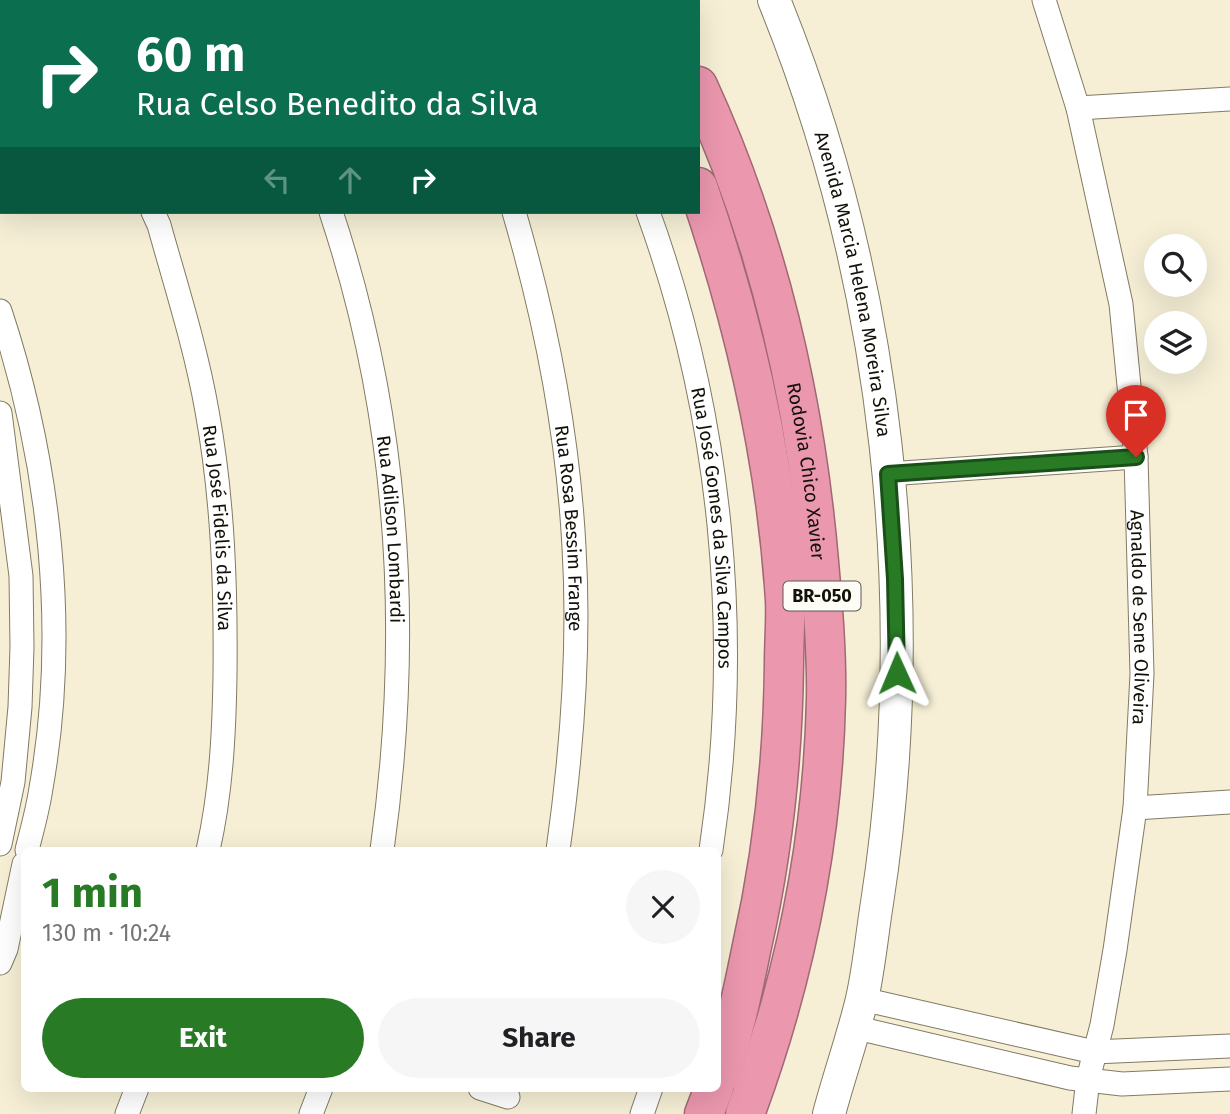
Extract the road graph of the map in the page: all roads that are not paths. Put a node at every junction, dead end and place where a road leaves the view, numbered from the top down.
1 (774, 0) edge
2 (1044, 0) edge
3 (700, 90) edge
4 (1230, 99) edge
5 (1078, 108) junction
6 (700, 193) edge
7 (154, 214) edge
8 (332, 214) edge
9 (515, 214) edge
10 (649, 214) edge
11 (0, 311) edge
12 (0, 412) edge
13 (1136, 457) junction
14 (888, 474) junction
15 (1230, 802) edge
16 (1135, 808) junction
17 (0, 844) edge
18 (28, 847) edge
19 (209, 847) edge
20 (382, 847) edge
21 (558, 847) edge
22 (711, 847) edge
23 (21, 881) edge
24 (8, 954) edge
25 (857, 1013) junction
26 (1230, 1046) edge
27 (1094, 1052) junction
28 (721, 1067) edge
29 (1088, 1079) junction
30 (1230, 1079) edge
31 (135, 1092) edge
32 (319, 1092) edge
33 (489, 1092) edge
34 (650, 1092) edge
35 (712, 1092) edge
36 (507, 1100) edge
37 (127, 1114) edge
38 (311, 1114) edge
39 (642, 1114) edge
40 (704, 1114) edge
41 (745, 1114) edge
42 (829, 1114) edge
43 (1084, 1114) edge

1 - 14 street, Avenida Marcia Helena Moreira Silva
2 - 5 street, Agnaldo de Sene Oliveira
3 - 41 highway, Rodovia Chico Xavier / BR-050
4 - 5 street
5 - 13 street, Agnaldo de Sene Oliveira
6 - 28 highway, Rodovia Chico Xavier / BR-050
7 - 19 street, Rua José Fidelis da Silva
8 - 20 street, Rua Adilson Lombardi
9 - 21 street, Rua Rosa Bessim Frange
10 - 22 street, Rua José Gomes da Silva Campos
11 - 18 street
12 - 17 street
13 - 14 street
13 - 16 street, Agnaldo de Sene Oliveira
14 - 25 street, Avenida Marcia Helena Moreira Silva
15 - 16 street
16 - 27 street, Agnaldo de Sene Oliveira
23 - 24 street
25 - 27 street
25 - 29 street
25 - 42 street, Avenida Marcia Helena Moreira Silva
26 - 27 street
27 - 29 street, Agnaldo de Sene Oliveira
29 - 30 street
29 - 43 street, Agnaldo de Sene Oliveira
31 - 37 street
32 - 38 street
33 - 36 street
34 - 39 street
35 - 40 highway

